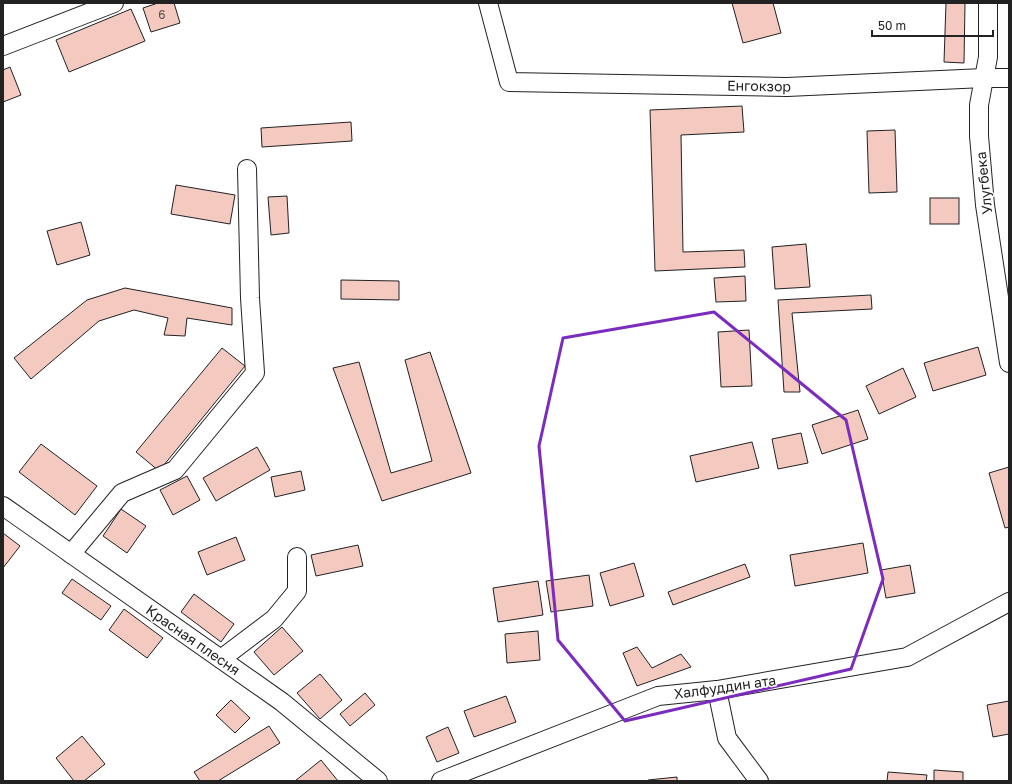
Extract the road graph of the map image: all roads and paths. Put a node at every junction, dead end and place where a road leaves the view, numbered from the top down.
1 (114, 3) edge
2 (488, 3) edge
3 (988, 3) edge
4 (3, 46) edge
5 (984, 78) junction
6 (1009, 78) edge
7 (247, 169) dead end
8 (1009, 363) edge
9 (3, 506) edge
10 (71, 554) junction
11 (297, 557) dead end
12 (1009, 602) edge
13 (221, 659) junction
14 (717, 690) junction
15 (378, 781) edge
16 (441, 781) edge
17 (759, 781) edge

1 - 4 street
2 - 5 street, Енгокзор
3 - 5 street, Улугбека
5 - 6 street, Енгокзор
5 - 8 street, Улугбека
7 - 10 street
9 - 10 street, Красная плесня
10 - 13 street, Красная плесня
11 - 13 street
12 - 14 street, Халфуддин ата
13 - 15 street, Красная плесня
14 - 16 street, Халфуддин ата
14 - 17 street

